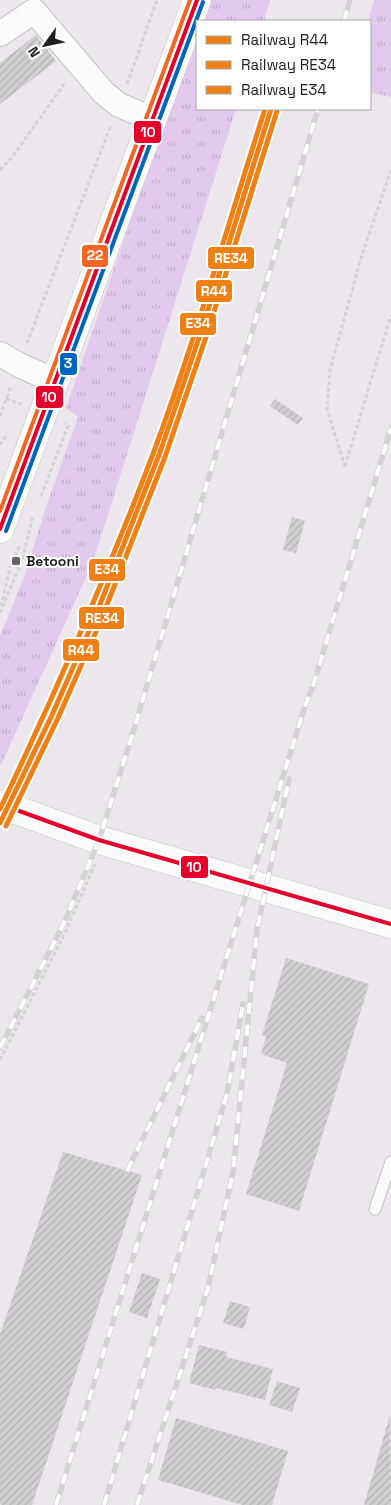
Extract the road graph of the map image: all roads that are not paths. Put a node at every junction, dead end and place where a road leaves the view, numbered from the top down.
1 (197, 0) edge
2 (0, 34) edge
3 (152, 122) junction
4 (9, 360) edge
5 (55, 380) junction
6 (0, 529) edge
7 (0, 804) edge
8 (391, 924) edge
9 (391, 1162) edge
10 (375, 1209) dead end

1 - 3 street
2 - 3 street
3 - 5 street
4 - 5 street
5 - 6 street
7 - 8 street
9 - 10 lane

